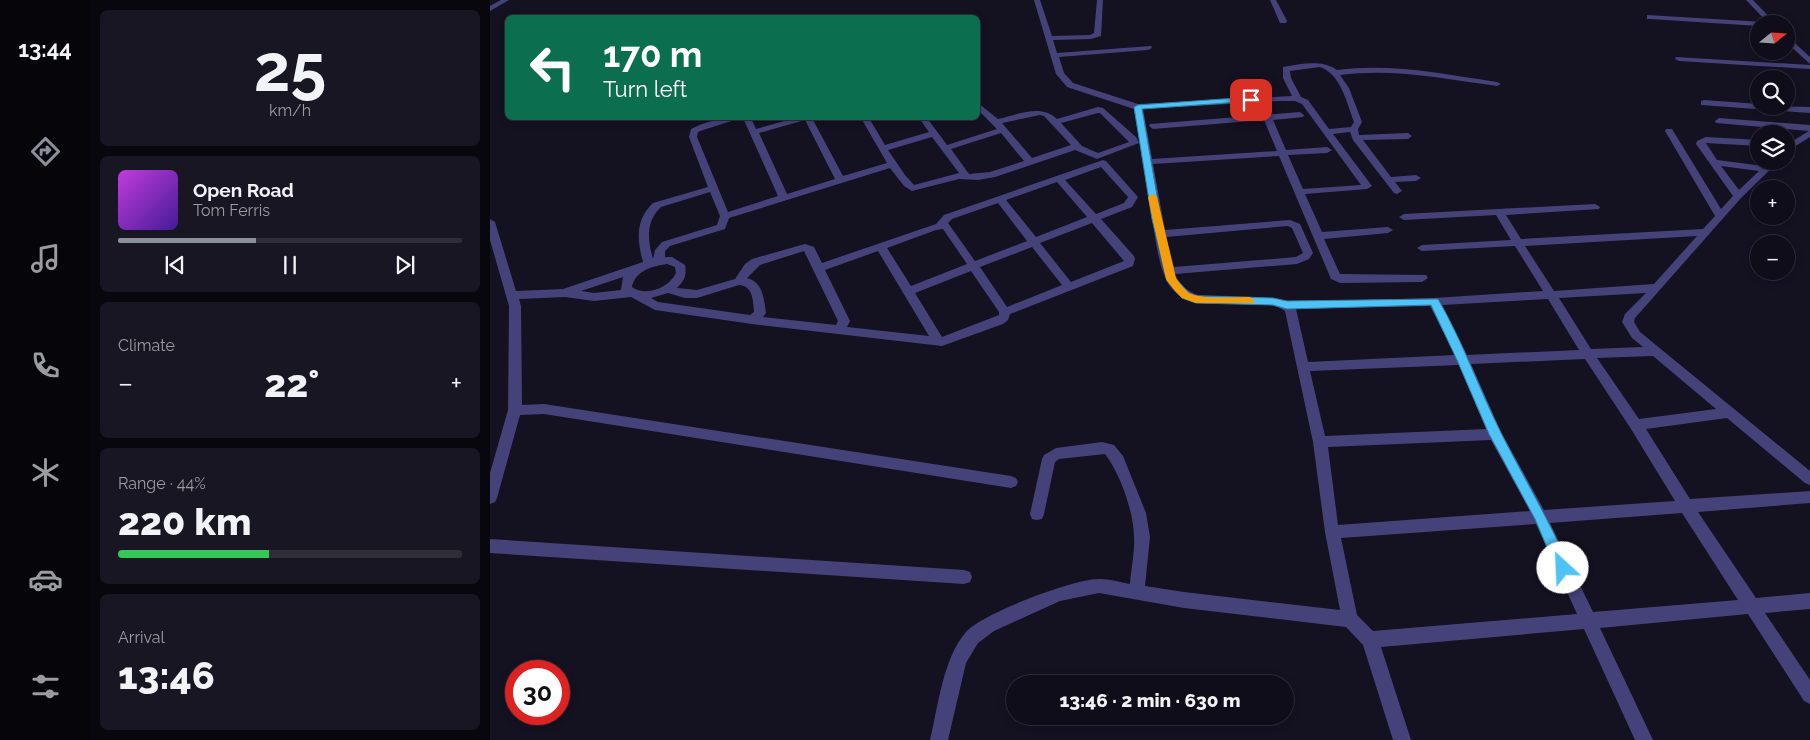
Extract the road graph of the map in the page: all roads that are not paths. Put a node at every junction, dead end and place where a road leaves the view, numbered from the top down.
1 (506, 0) edge
2 (1037, 0) edge
3 (1100, 0) edge
4 (1273, 0) edge
5 (1749, 0) edge
6 (490, 9) edge
7 (1764, 15) edge
8 (1650, 17) dead end
9 (1284, 21) dead end
10 (1750, 23) edge
11 (1050, 38) junction
12 (1795, 46) edge
13 (1148, 48) dead end
14 (1055, 55) junction
15 (1679, 59) dead end
16 (1810, 62) edge
17 (1810, 67) edge
18 (1336, 73) junction
19 (1497, 84) dead end
20 (1297, 98) junction
21 (1704, 103) dead end
22 (1138, 107) junction
23 (980, 108) edge
24 (1810, 110) edge
25 (1300, 115) dead end
26 (1267, 117) junction
27 (730, 120) edge
28 (748, 120) edge
29 (796, 120) edge
30 (809, 120) edge
31 (866, 120) edge
32 (925, 120) edge
33 (1719, 121) dead end
34 (996, 122) junction
35 (1055, 122) junction
36 (1153, 126) dead end
37 (1810, 128) edge
38 (1003, 130) junction
39 (1669, 131) dead end
40 (754, 132) junction
41 (1326, 132) junction
42 (935, 133) junction
43 (1355, 133) junction
44 (1810, 133) edge
45 (1408, 136) dead end
46 (1750, 143) edge
47 (1795, 143) edge
48 (1077, 146) junction
49 (884, 148) junction
50 (946, 148) junction
51 (1144, 148) junction
52 (1327, 150) dead end
53 (1282, 152) junction
54 (1100, 159) junction
55 (1030, 162) junction
56 (1714, 162) junction
57 (894, 164) junction
58 (1750, 164) edge
59 (1144, 169) junction
60 (1766, 170) edge
61 (966, 176) junction
62 (1416, 178) dead end
63 (1059, 179) junction
64 (1390, 180) junction
65 (841, 181) junction
66 (713, 188) junction
67 (1397, 191) dead end
68 (1299, 192) junction
69 (1738, 196) junction
70 (784, 198) junction
71 (1000, 199) junction
72 (1595, 206) dead end
73 (1499, 212) junction
74 (725, 216) junction
75 (1720, 216) junction
76 (1404, 217) dead end
77 (1094, 218) junction
78 (490, 222) edge
79 (940, 226) junction
80 (1388, 230) dead end
81 (1706, 232) junction
82 (1160, 234) junction
83 (1318, 236) junction
84 (1034, 241) junction
85 (1517, 242) junction
86 (881, 246) junction
87 (1422, 248) dead end
88 (649, 264) junction
89 (972, 265) junction
90 (819, 268) junction
91 (1168, 271) junction
92 (1422, 278) dead end
93 (740, 279) junction
94 (1069, 287) junction
95 (1657, 288) junction
96 (666, 289) junction
97 (908, 291) junction
98 (565, 293) junction
99 (512, 294) junction
100 (633, 294) junction
101 (1552, 294) junction
102 (1434, 302) junction
103 (1287, 305) junction
104 (1005, 312) junction
105 (752, 320) junction
106 (839, 330) junction
107 (938, 341) junction
108 (1656, 351) junction
109 (1588, 354) junction
110 (1463, 360) junction
111 (1302, 367) junction
112 (515, 410) junction
113 (1732, 412) junction
114 (1636, 425) junction
115 (1496, 434) junction
116 (1320, 442) junction
117 (1810, 479) edge
118 (1011, 482) dead end
119 (1810, 497) edge
120 (490, 498) edge
121 (1686, 506) junction
122 (1036, 514) dead end
123 (1540, 516) junction
124 (1332, 532) junction
125 (490, 546) edge
126 (964, 577) dead end
127 (1137, 592) junction
128 (1810, 601) edge
129 (1750, 605) junction
130 (1350, 619) junction
131 (1587, 620) junction
132 (1370, 640) junction
133 (1810, 695) edge
134 (939, 740) edge
135 (1402, 740) edge
136 (1644, 740) edge

1 - 6 street
2 - 11 street
3 - 11 street
4 - 9 street
5 - 7 street
8 - 10 street
11 - 14 street
12 - 16 street
13 - 14 street
14 - 22 street
15 - 17 street
18 - 19 street
18 - 20 street
18 - 43 street
20 - 22 street
20 - 41 street
21 - 24 street
22 - 51 street
23 - 34 street
25 - 26 street
26 - 36 street
26 - 53 street
27 - 66 street
28 - 40 street
29 - 40 street
30 - 65 street
31 - 49 street
32 - 42 street
33 - 37 street
34 - 35 street
34 - 38 street
35 - 48 street
35 - 54 street
38 - 50 street
38 - 55 street
39 - 75 street
40 - 70 street
41 - 43 street
41 - 68 street
42 - 49 street
42 - 50 street
43 - 45 street
43 - 64 street
44 - 47 street
46 - 56 street
48 - 54 street
48 - 55 street
49 - 57 street
50 - 61 street
51 - 54 street
51 - 59 street
52 - 53 street
53 - 59 street
53 - 68 street
54 - 63 street
54 - 77 street
55 - 61 street
56 - 58 street
56 - 69 street
57 - 61 street
57 - 65 street
59 - 82 street
60 - 69 street
62 - 64 street
63 - 71 street
63 - 77 street
64 - 67 street
65 - 70 street
66 - 74 street
66 - 88 street
68 - 83 street
69 - 75 street
70 - 74 street
71 - 79 street
71 - 84 street
72 - 73 street
73 - 76 street
73 - 85 street
74 - 88 street
75 - 81 street
77 - 84 street
77 - 94 street
78 - 99 street
79 - 86 street
79 - 89 street
80 - 83 street
81 - 85 street
81 - 95 street
82 - 91 street
82 - 91 street
83 - 92 street
84 - 89 street
84 - 94 street
85 - 87 street
85 - 101 street
86 - 90 street
86 - 97 street
88 - 96 street
88 - 98 street
88 - 100 street
89 - 97 street
89 - 104 street
90 - 93 street
90 - 106 street
91 - 103 street
93 - 96 street
93 - 105 street
94 - 104 street
95 - 101 street
95 - 108 street
96 - 100 street
97 - 107 street
98 - 99 street
98 - 100 street
99 - 112 street
100 - 105 street
101 - 102 street
101 - 109 street
102 - 103 street
102 - 110 street
103 - 111 street
104 - 107 street
105 - 106 street
106 - 107 street
108 - 109 street
108 - 113 street
109 - 110 street
109 - 114 street
110 - 111 street
110 - 115 street
111 - 116 street
112 - 118 street
112 - 120 street
113 - 114 street
113 - 117 street
114 - 121 street
115 - 116 street
115 - 123 street
116 - 124 street
119 - 121 street
121 - 123 street
121 - 129 street
122 - 127 street
123 - 124 street
123 - 131 street
124 - 130 street
125 - 126 street
127 - 130 street
127 - 134 street
128 - 129 street
129 - 131 street
129 - 133 street
130 - 132 street
131 - 132 street
131 - 136 street
132 - 135 street

